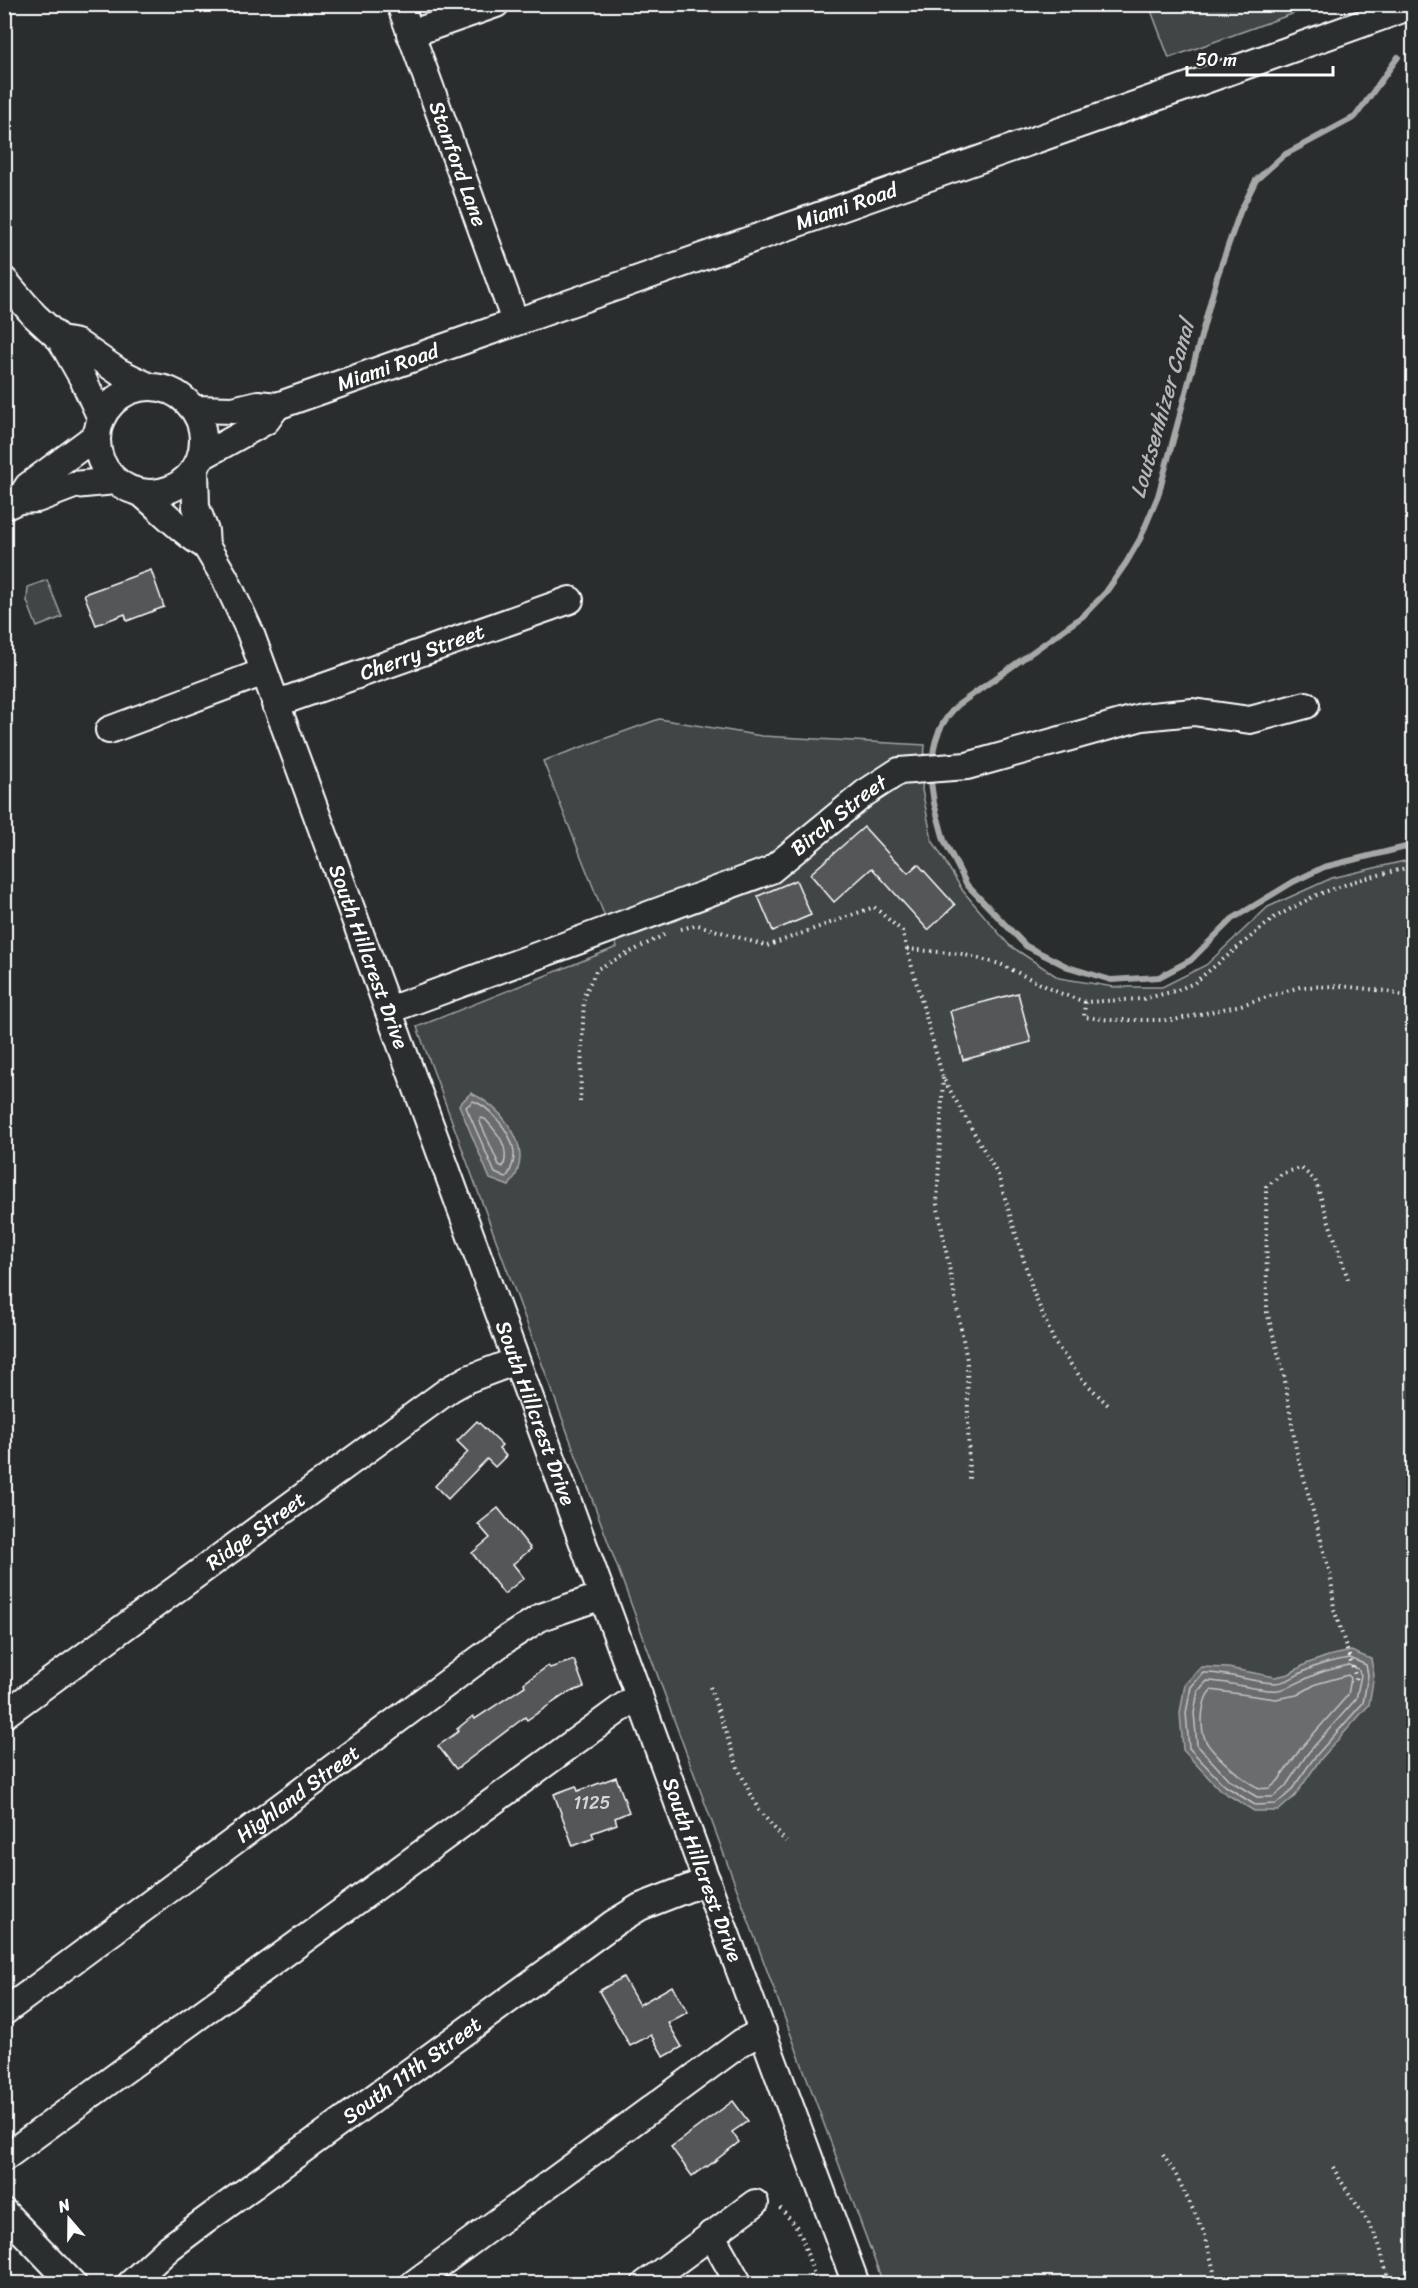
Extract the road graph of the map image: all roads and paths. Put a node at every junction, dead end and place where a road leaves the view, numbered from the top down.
1 (400, 4) edge
2 (495, 4) edge
3 (1413, 5) edge
4 (410, 34) junction
5 (4, 280) edge
6 (514, 321) junction
7 (61, 340) junction
8 (150, 387) junction
9 (277, 406) junction
10 (194, 410) junction
11 (99, 426) junction
12 (198, 464) junction
13 (115, 481) junction
14 (141, 493) junction
15 (12, 504) edge
16 (206, 546) junction
17 (570, 600) dead end
18 (264, 672) junction
19 (275, 704) junction
20 (1306, 705) dead end
21 (109, 730) dead end
22 (1413, 866) edge
23 (907, 949) junction
24 (1413, 999) edge
25 (1085, 1002) junction
26 (389, 1010) junction
27 (943, 1078) junction
28 (580, 1102) dead end
29 (1348, 1279) dead end
30 (516, 1361) junction
31 (1110, 1407) dead end
32 (969, 1479) dead end
33 (602, 1596) junction
34 (1357, 1682) dead end
35 (710, 1687) dead end
36 (639, 1695) junction
37 (4, 1716) edge
38 (786, 1842) dead end
39 (707, 1881) junction
40 (4, 2012) edge
41 (763, 2031) junction
42 (1163, 2155) dead end
43 (4, 2158) edge
44 (1333, 2166) dead end
45 (754, 2203) dead end
46 (780, 2208) dead end
47 (4, 2212) edge
48 (711, 2234) junction
49 (73, 2283) edge
50 (130, 2283) edge
51 (413, 2283) edge
52 (645, 2283) edge
53 (739, 2283) edge
54 (817, 2283) edge
55 (856, 2283) edge
56 (1217, 2283) edge
57 (1391, 2283) edge

1 - 4 street, Stanford Lane
2 - 4 street
3 - 6 street, Miami Road
4 - 6 street, Stanford Lane
5 - 7 street
6 - 9 street, Miami Road
7 - 8 street
7 - 11 street
8 - 10 street
8 - 11 street
9 - 10 street, Miami Road
9 - 12 street, Miami Road
10 - 12 street
11 - 13 street
11 - 15 street
12 - 14 street
12 - 16 street, South Hillcrest Drive
13 - 14 street
13 - 15 street
14 - 16 street, South Hillcrest Drive
16 - 18 street, South Hillcrest Drive
17 - 19 street, Cherry Street
18 - 19 street, South Hillcrest Drive
18 - 21 street
19 - 26 street, South Hillcrest Drive
20 - 26 street, Birch Street
22 - 25 path
23 - 25 path
23 - 27 path
23 - 28 path
24 - 25 path
26 - 30 street, South Hillcrest Drive
27 - 31 path
27 - 32 path
29 - 34 path
30 - 33 street, South Hillcrest Drive
30 - 37 street, Ridge Street
33 - 36 street, South Hillcrest Drive
33 - 40 street, Highland Street
35 - 38 path
36 - 39 street, South Hillcrest Drive
36 - 43 street
39 - 41 street, South Hillcrest Drive
39 - 50 street, South 11th Street
41 - 51 street
41 - 55 street, South Hillcrest Drive
42 - 56 path
44 - 57 path
45 - 48 street
46 - 54 path
47 - 49 street
48 - 52 street
48 - 53 street

